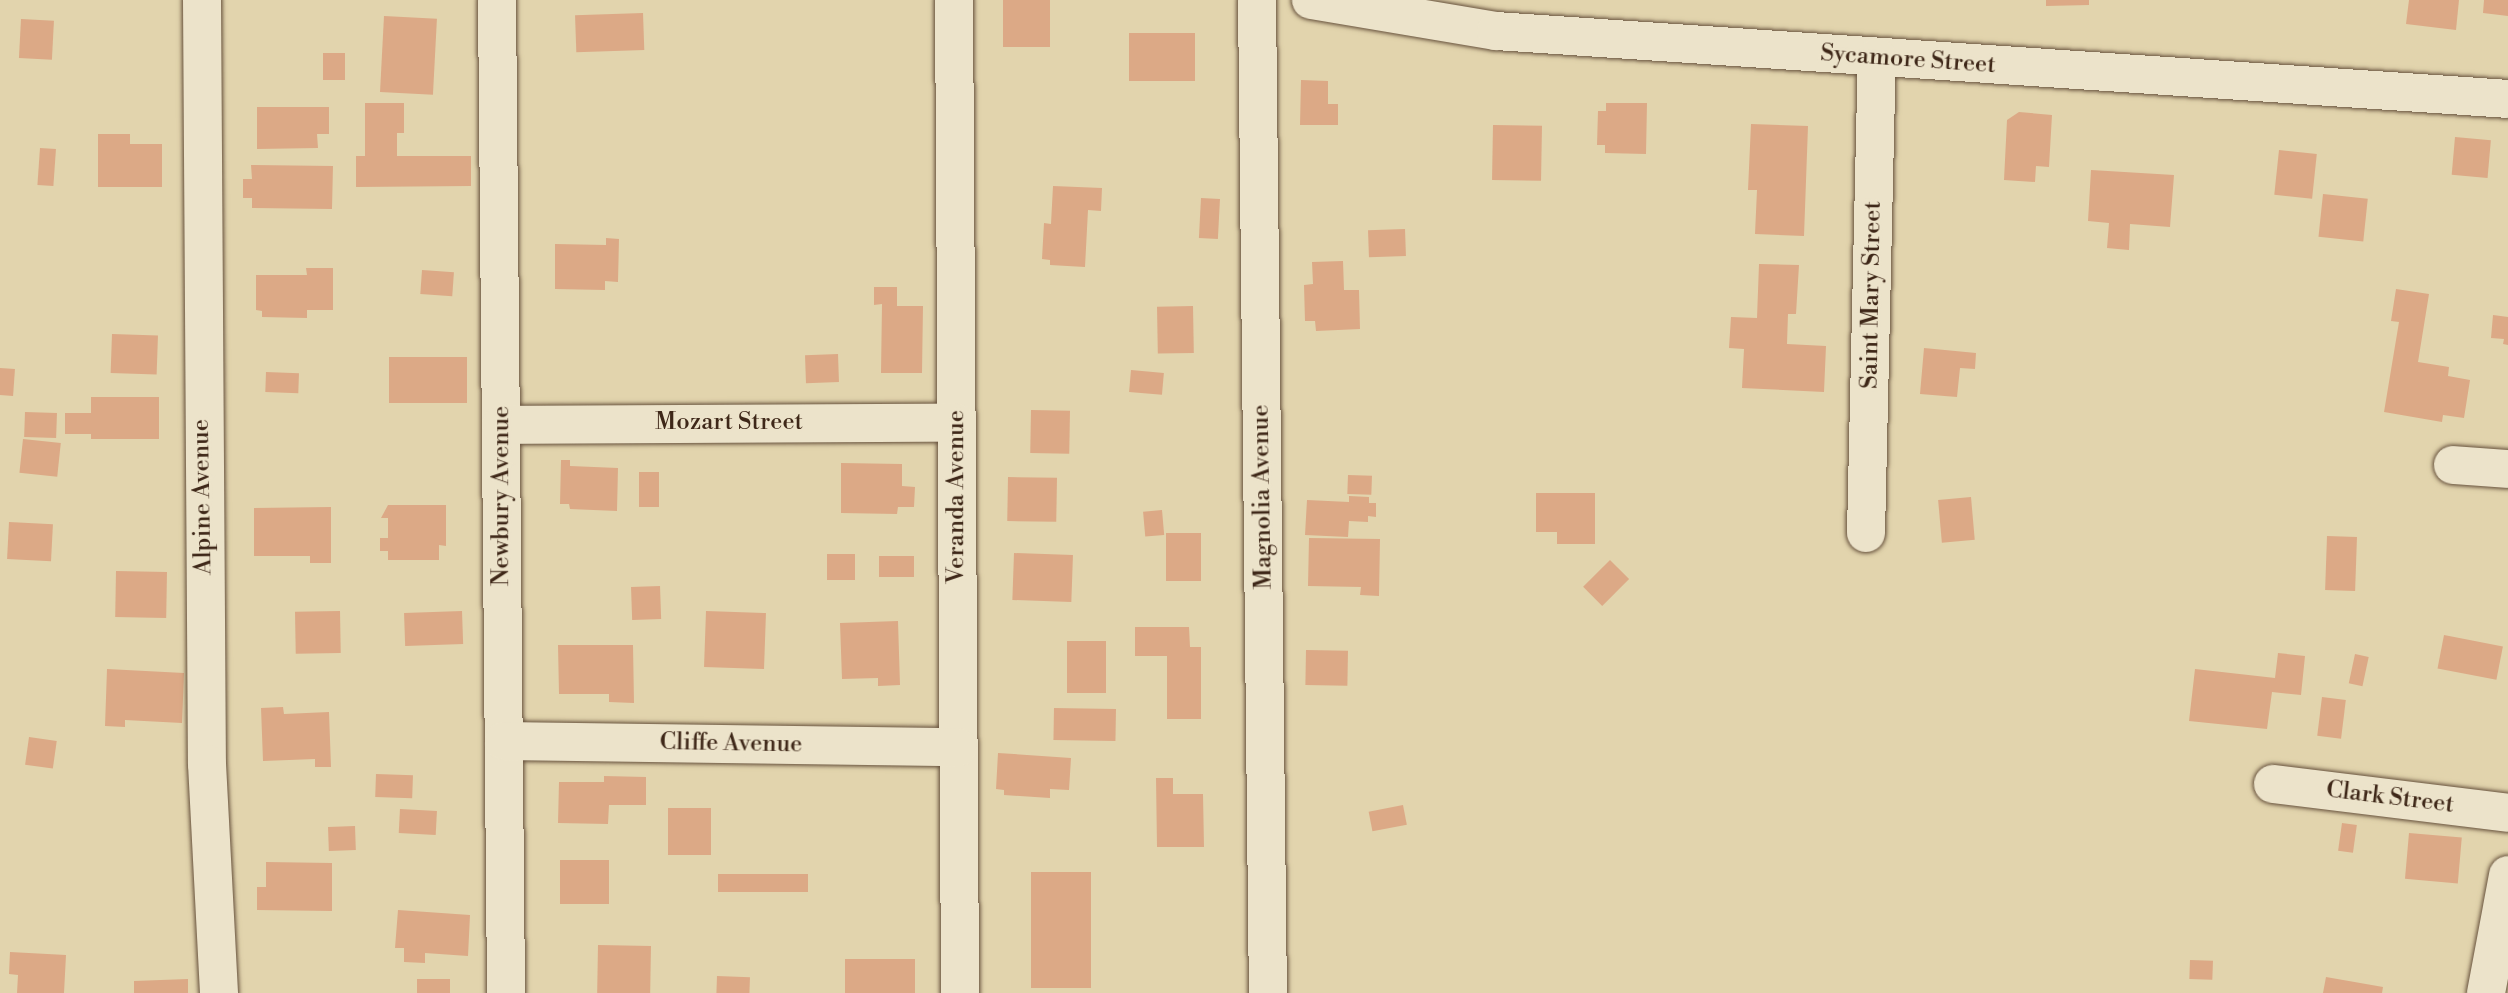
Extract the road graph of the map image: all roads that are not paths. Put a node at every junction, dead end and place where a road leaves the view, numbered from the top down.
1 (202, 0) edge
2 (497, 0) edge
3 (954, 0) edge
4 (1257, 0) edge
5 (1311, 0) edge
6 (1877, 57) junction
7 (2508, 99) edge
8 (956, 423) junction
9 (501, 425) junction
10 (2453, 465) dead end
11 (2508, 469) edge
12 (1866, 533) dead end
13 (504, 741) junction
14 (958, 747) junction
15 (2273, 784) dead end
16 (2508, 813) edge
17 (2508, 875) edge
18 (219, 993) edge
19 (506, 993) edge
20 (960, 993) edge
21 (1268, 993) edge
22 (2486, 993) edge

1 - 18 street, Alpine Avenue
2 - 9 street, Newbury Avenue
3 - 8 street, Veranda Avenue
4 - 21 street, Magnolia Avenue
5 - 6 street, Sycamore Street
6 - 7 street, Sycamore Street
6 - 12 street, Saint Mary Street
8 - 9 street, Mozart Street
8 - 14 street, Veranda Avenue
9 - 13 street, Newbury Avenue
10 - 11 street
13 - 14 street, Cliffe Avenue
13 - 19 street, Newbury Avenue
14 - 20 street, Veranda Avenue
15 - 16 street, Clark Street
17 - 22 street

